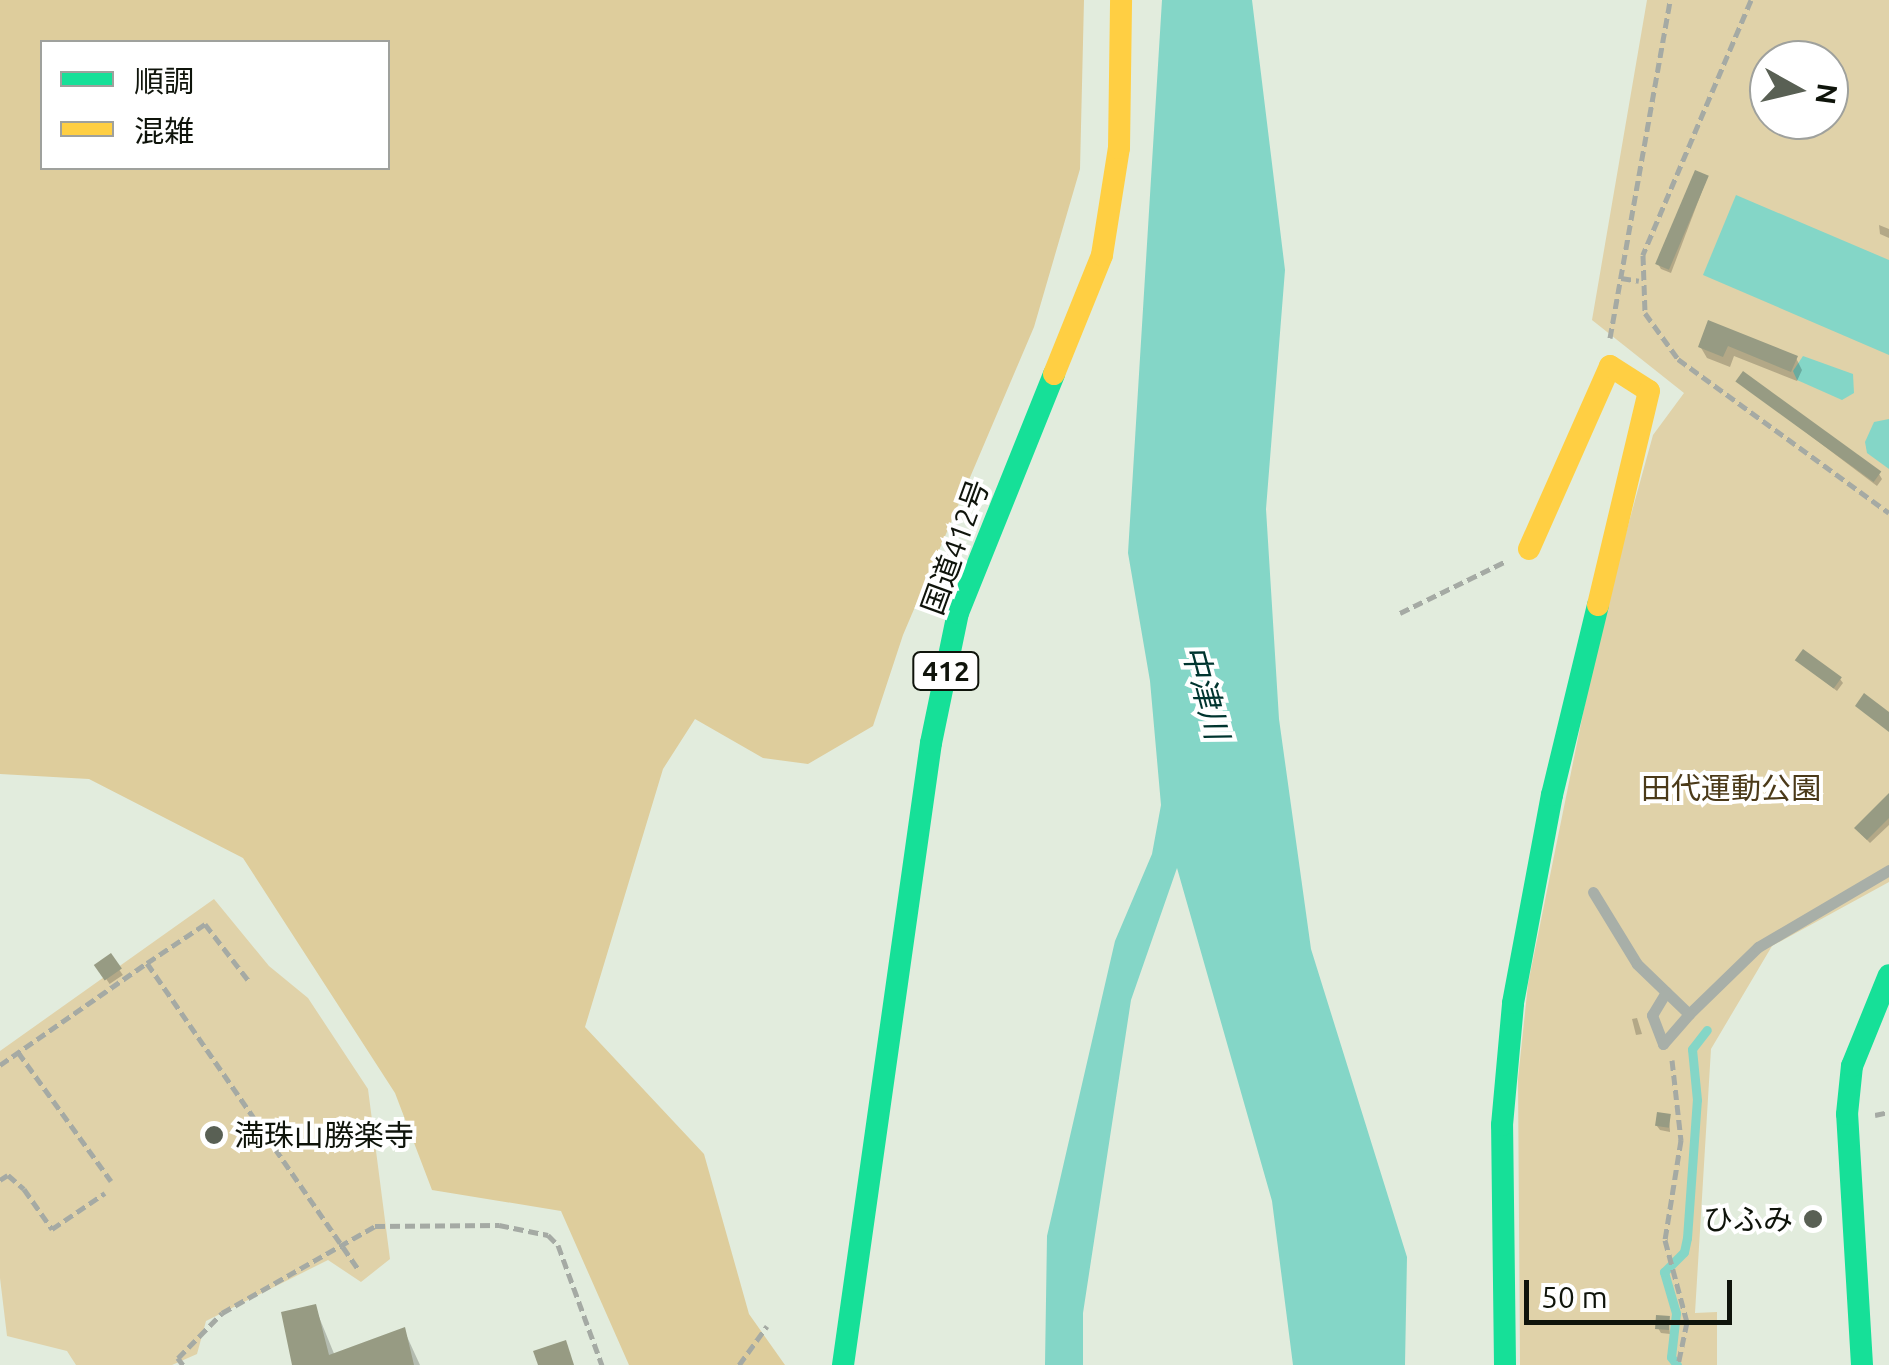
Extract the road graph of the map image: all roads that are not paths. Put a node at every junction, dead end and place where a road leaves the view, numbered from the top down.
1 (1122, 0) edge
2 (1529, 549) road end
3 (1889, 870) edge
4 (1593, 892) dead end
5 (1889, 975) edge
6 (1666, 992) junction
7 (1689, 1014) junction
8 (844, 1365) edge
9 (1505, 1365) edge
10 (1862, 1365) edge

1 - 8 main road, 国道412号 / 412
2 - 9 main road
3 - 7 lane
4 - 6 lane
5 - 10 main road
6 - 7 lane
6 - 7 lane

